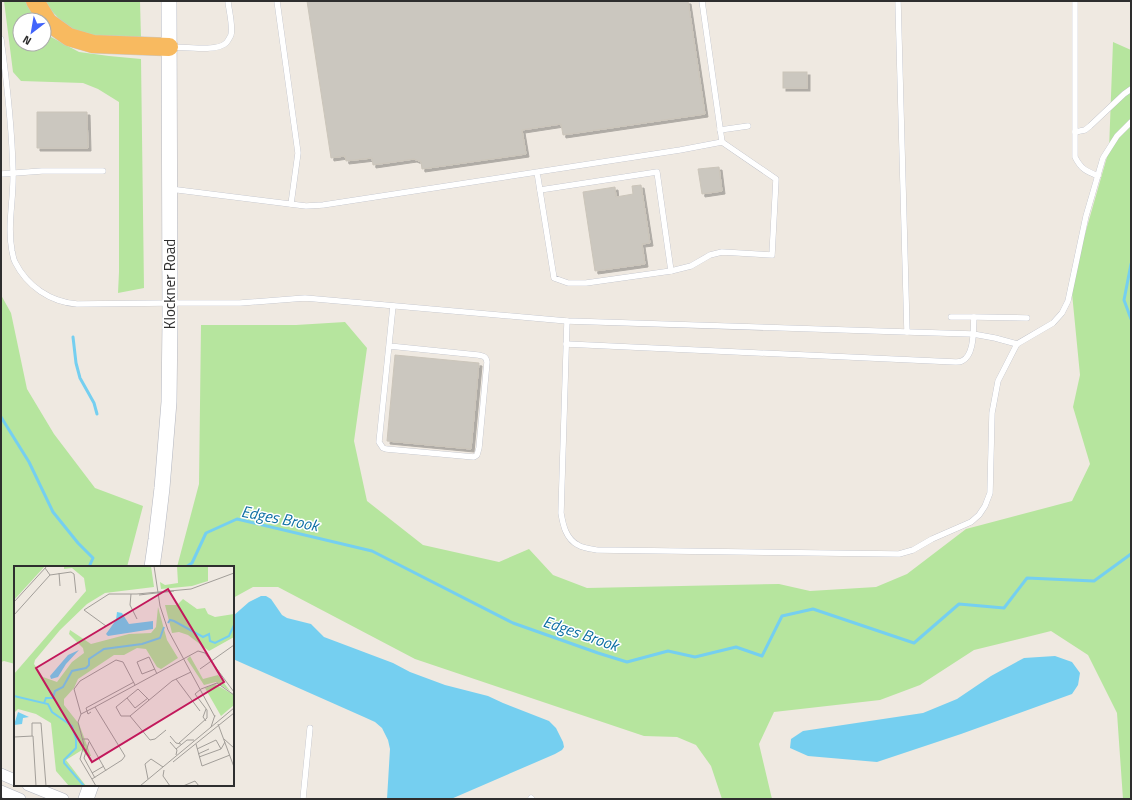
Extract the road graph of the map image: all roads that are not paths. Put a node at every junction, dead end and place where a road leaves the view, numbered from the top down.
1 (35, 1) edge
2 (169, 1) edge
3 (228, 1) edge
4 (277, 1) edge
5 (702, 1) edge
6 (898, 1) edge
7 (1076, 1) edge
8 (1, 39) edge
9 (169, 47) junction
10 (1131, 89) edge
11 (1131, 122) edge
12 (748, 126) dead end
13 (720, 130) junction
14 (1075, 132) junction
15 (722, 142) junction
16 (103, 171) dead end
17 (13, 172) junction
18 (537, 172) junction
19 (1, 174) edge
20 (1098, 176) junction
21 (170, 189) junction
22 (540, 190) junction
23 (292, 204) junction
24 (671, 270) junction
25 (170, 303) junction
26 (393, 306) junction
27 (951, 317) dead end
28 (974, 317) junction
29 (1027, 318) dead end
30 (567, 321) junction
31 (907, 332) junction
32 (973, 334) junction
33 (566, 344) junction
34 (1017, 344) junction
35 (389, 346) junction
36 (152, 566) edge
37 (310, 728) dead end
38 (1, 774) edge
39 (14, 780) edge
40 (30, 786) edge
41 (91, 786) edge
42 (1, 791) edge
43 (20, 799) edge
44 (63, 799) edge
45 (86, 799) edge
46 (303, 799) edge

1 - 9 highway
2 - 9 main road, Klockner Road
3 - 9 lane
4 - 23 lane
5 - 13 lane
6 - 31 lane
7 - 14 lane
8 - 17 lane
9 - 21 main road, Klockner Road
10 - 14 lane
11 - 20 lane
12 - 13 lane
13 - 15 lane
14 - 20 lane
15 - 18 lane
15 - 24 lane
16 - 17 lane
17 - 19 lane
17 - 25 lane
18 - 22 lane
18 - 23 lane
20 - 34 lane
21 - 23 lane
21 - 25 main road, Klockner Road
22 - 24 lane
22 - 24 lane
25 - 26 lane
25 - 36 main road, Klockner Road
26 - 30 lane
26 - 35 lane
27 - 28 lane
28 - 29 lane
28 - 32 lane
30 - 31 lane
30 - 33 lane
31 - 32 lane
32 - 33 lane
32 - 34 lane
33 - 34 lane
35 - 35 lane
37 - 46 lane
38 - 39 street
40 - 44 street
41 - 45 main road
42 - 43 street

